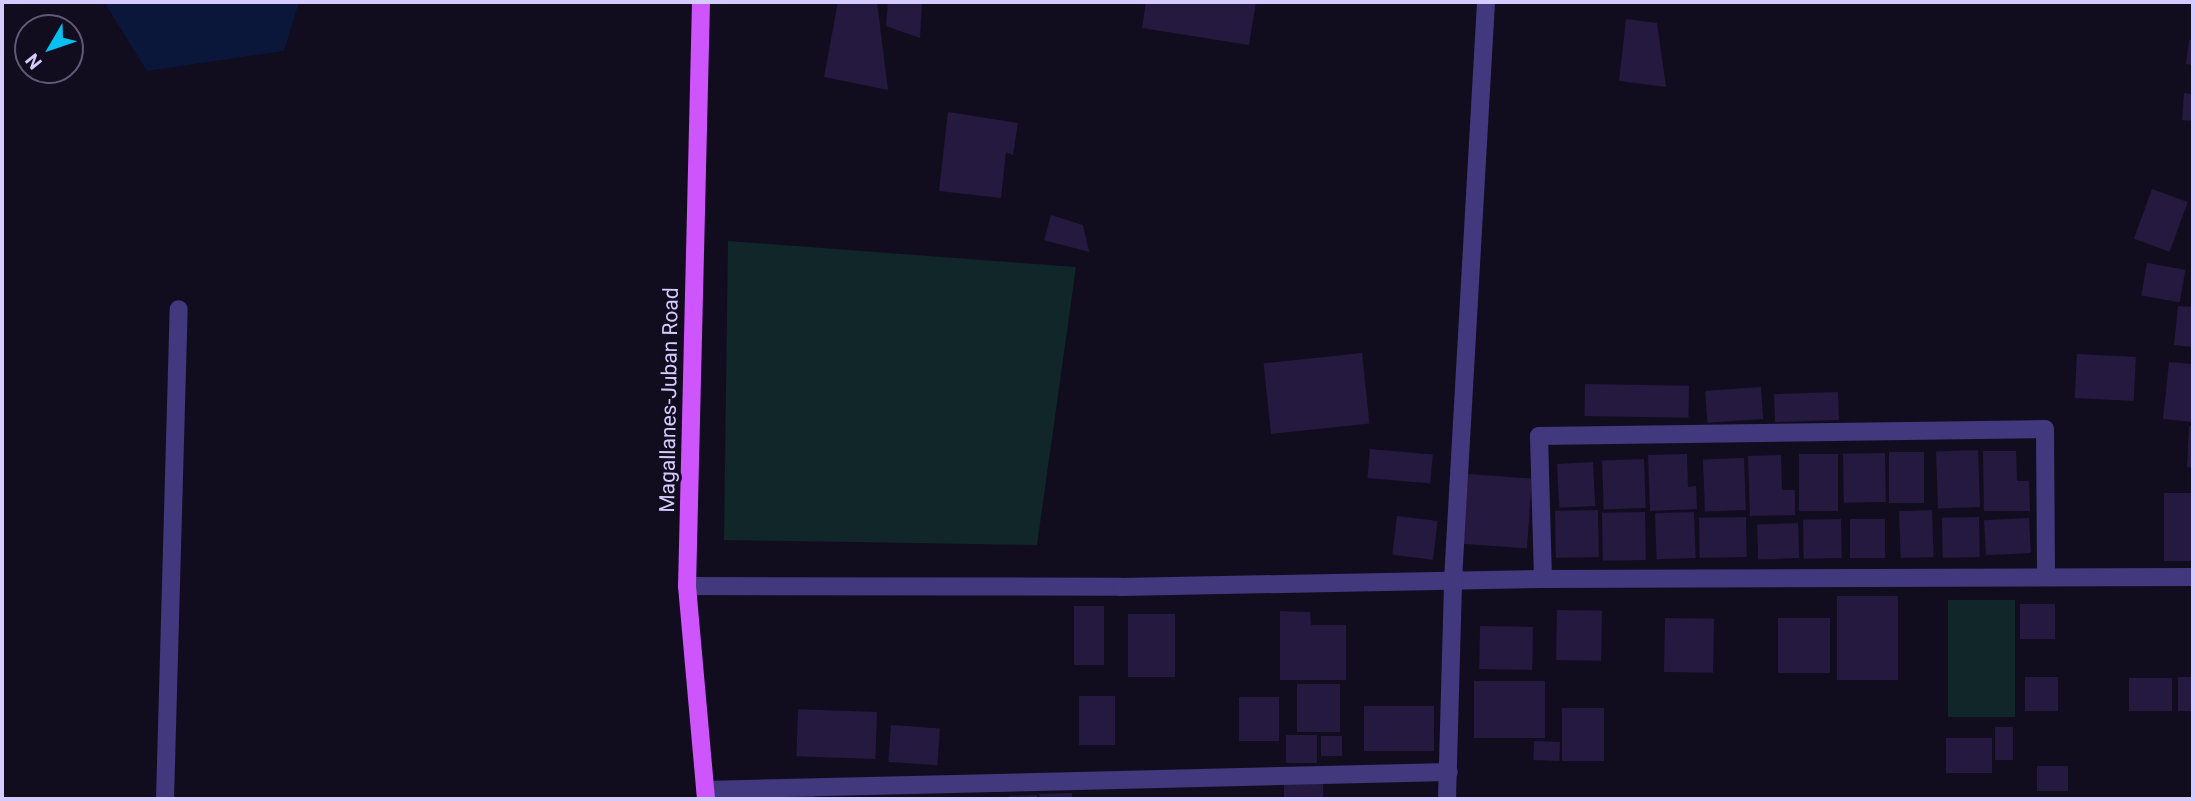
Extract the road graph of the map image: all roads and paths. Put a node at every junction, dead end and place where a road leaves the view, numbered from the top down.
1 (701, 2) edge
2 (1486, 2) edge
3 (179, 309) dead end
4 (2046, 577) junction
5 (2193, 578) edge
6 (1543, 579) junction
7 (1453, 580) junction
8 (687, 586) junction
9 (1449, 772) junction
10 (705, 794) edge
11 (165, 799) edge
12 (1447, 799) edge

1 - 8 main road, Magallanes-Juban Road
2 - 7 street
3 - 11 street
4 - 5 street
4 - 6 street
4 - 6 street
6 - 7 street
7 - 8 street
7 - 9 street
8 - 10 main road, Magallanes-Juban Road
9 - 10 street
9 - 12 street

